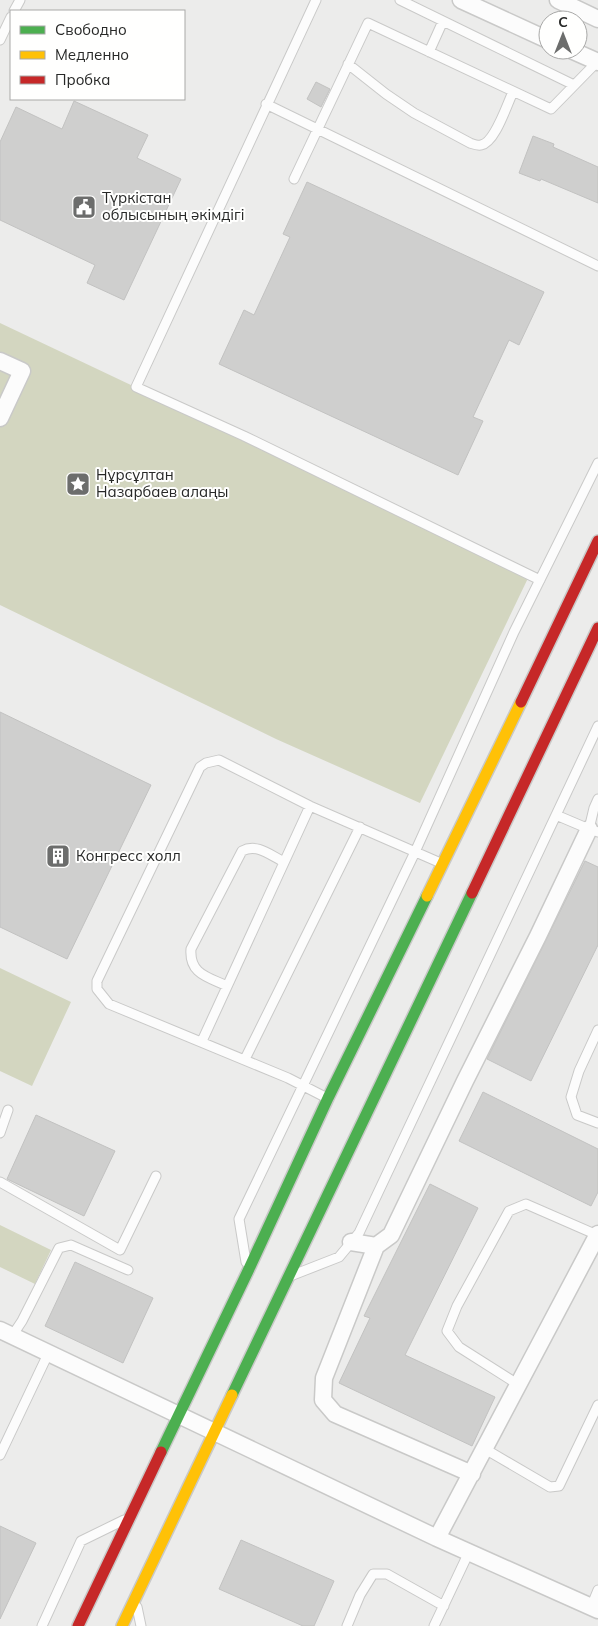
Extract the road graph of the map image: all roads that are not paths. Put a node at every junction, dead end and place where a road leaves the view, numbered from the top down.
1 (316, 0) edge
2 (400, 0) edge
3 (461, 0) edge
4 (558, 0) edge
5 (10, 19) edge
6 (598, 19) edge
7 (443, 21) junction
8 (538, 35) edge
9 (0, 40) edge
10 (429, 52) junction
11 (598, 62) edge
12 (348, 64) junction
13 (574, 85) junction
14 (513, 92) junction
15 (266, 104) junction
16 (317, 130) junction
17 (294, 179) dead end
18 (598, 266) edge
19 (0, 361) edge
20 (0, 418) edge
21 (598, 463) edge
22 (598, 540) edge
23 (540, 580) junction
24 (598, 628) edge
25 (598, 726) edge
26 (598, 799) edge
27 (310, 806) junction
28 (556, 815) junction
29 (360, 827) junction
30 (593, 830) edge
31 (415, 852) junction
32 (284, 862) junction
33 (443, 864) junction
34 (227, 986) junction
35 (598, 1030) edge
36 (202, 1041) junction
37 (245, 1060) junction
38 (302, 1084) junction
39 (328, 1098) junction
40 (8, 1110) dead end
41 (598, 1123) edge
42 (0, 1133) edge
43 (156, 1176) dead end
44 (0, 1182) edge
45 (598, 1235) edge
46 (351, 1242) junction
47 (376, 1246) junction
48 (128, 1270) dead end
49 (248, 1271) junction
50 (288, 1277) junction
51 (6, 1333) edge
52 (48, 1354) junction
53 (519, 1385) junction
54 (598, 1405) edge
55 (178, 1415) junction
56 (216, 1432) junction
57 (485, 1449) junction
58 (0, 1455) edge
59 (472, 1474) junction
60 (131, 1516) junction
61 (437, 1538) junction
62 (469, 1552) junction
63 (598, 1590) edge
64 (135, 1598) junction
65 (444, 1606) junction
66 (595, 1609) edge
67 (42, 1626) edge
68 (78, 1626) edge
69 (122, 1626) edge
70 (141, 1626) edge
71 (347, 1626) edge
72 (434, 1626) edge

1 - 15 lane
2 - 7 lane
3 - 8 street
4 - 6 street
5 - 9 lane
7 - 10 lane
7 - 13 lane
10 - 12 lane
10 - 14 lane
11 - 13 lane
12 - 14 lane
12 - 16 lane
13 - 14 lane
15 - 16 lane
15 - 23 lane
16 - 17 lane
16 - 18 lane
19 - 20 street
21 - 23 lane
22 - 33 street
23 - 31 lane
24 - 50 street
25 - 28 lane
26 - 30 lane
27 - 29 lane
27 - 32 lane
27 - 36 lane
28 - 30 lane
28 - 46 lane
29 - 31 lane
29 - 37 lane
30 - 47 street
31 - 33 lane
31 - 38 lane
32 - 34 lane
32 - 34 lane
33 - 39 street
34 - 36 lane
35 - 41 lane
36 - 37 lane
37 - 38 lane
38 - 39 lane
38 - 49 lane
39 - 49 street
40 - 42 lane
43 - 44 lane
45 - 53 street
45 - 53 lane
46 - 47 street
46 - 50 lane
47 - 59 street
48 - 51 lane
49 - 55 street
50 - 56 street
51 - 52 street
52 - 55 street
52 - 58 lane
53 - 57 street
54 - 57 lane
55 - 56 street
55 - 60 street
56 - 61 street
56 - 64 street
57 - 59 street
59 - 61 street
60 - 67 lane
60 - 68 street
61 - 62 street
62 - 65 lane
62 - 66 street
63 - 66 lane
64 - 69 street
64 - 70 lane
65 - 71 lane
65 - 72 lane

